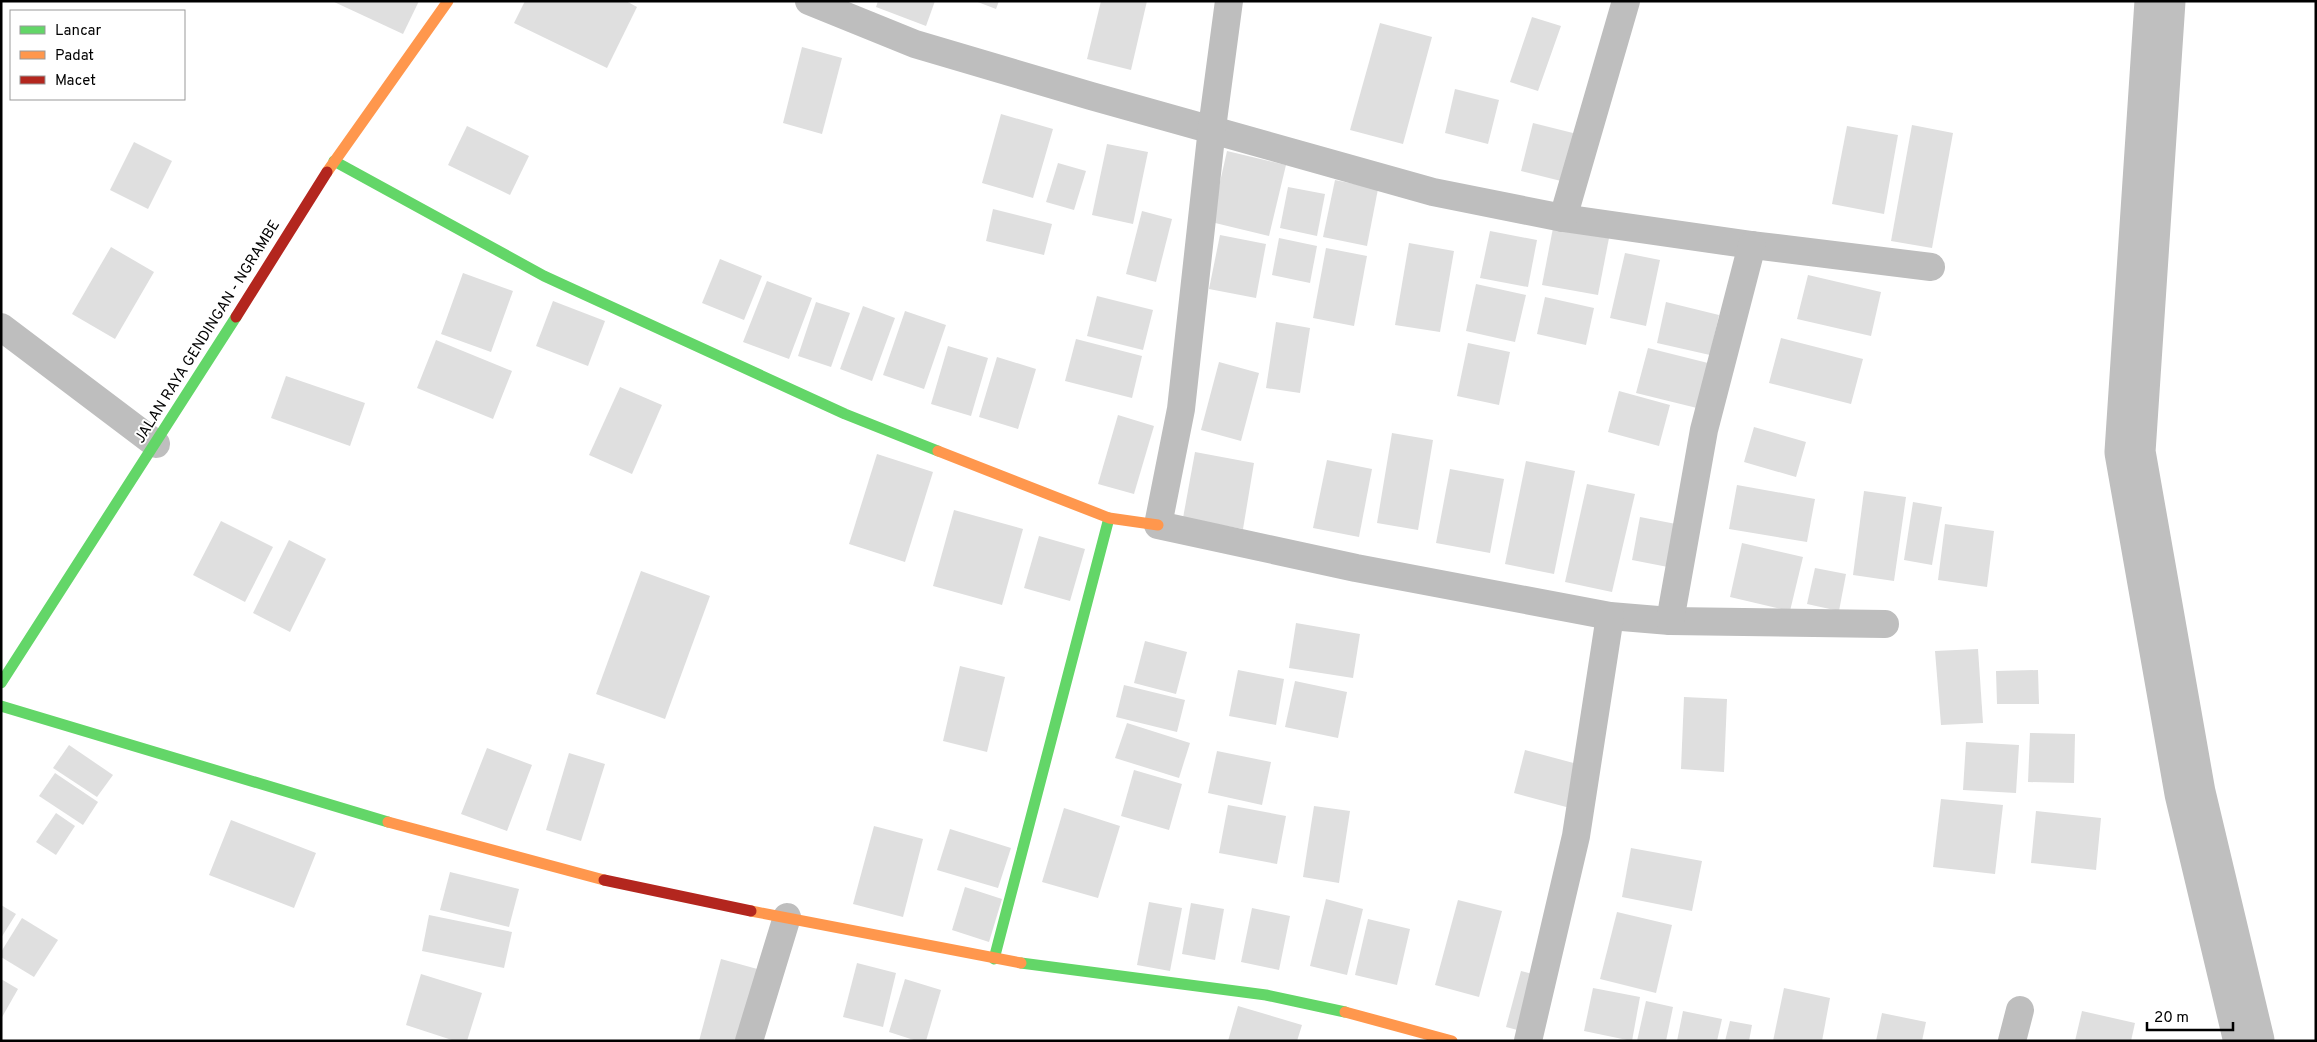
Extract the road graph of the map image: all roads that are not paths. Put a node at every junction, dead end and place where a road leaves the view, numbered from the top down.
1 (448, 1) edge
2 (809, 1) edge
3 (1228, 1) edge
4 (1626, 1) edge
5 (1212, 128) junction
6 (334, 161) junction
7 (1563, 218) junction
8 (1752, 245) junction
9 (1931, 267) dead end
10 (1, 326) edge
11 (156, 444) junction
12 (1109, 518) junction
13 (1158, 525) junction
14 (1610, 616) junction
15 (1670, 621) junction
16 (1885, 624) dead end
17 (1, 683) edge
18 (1, 706) edge
19 (787, 918) junction
20 (994, 959) junction
21 (2020, 1010) dead end
22 (749, 1041) edge
23 (1452, 1041) edge
24 (1528, 1041) edge
25 (2012, 1041) edge

1 - 6 street, JALAN RAYA GENDINGAN - NGRAMBE
2 - 5 street
3 - 5 street
4 - 7 street
5 - 7 street
5 - 13 street
6 - 11 street, JALAN RAYA GENDINGAN - NGRAMBE
6 - 12 street
7 - 8 street
8 - 9 street
8 - 15 street
10 - 11 street
11 - 17 street, JALAN RAYA GENDINGAN - NGRAMBE
12 - 13 street
12 - 20 street
13 - 14 street
14 - 15 street
14 - 24 street
15 - 16 street
18 - 19 street
19 - 20 street
19 - 22 street
20 - 23 street
21 - 25 street

